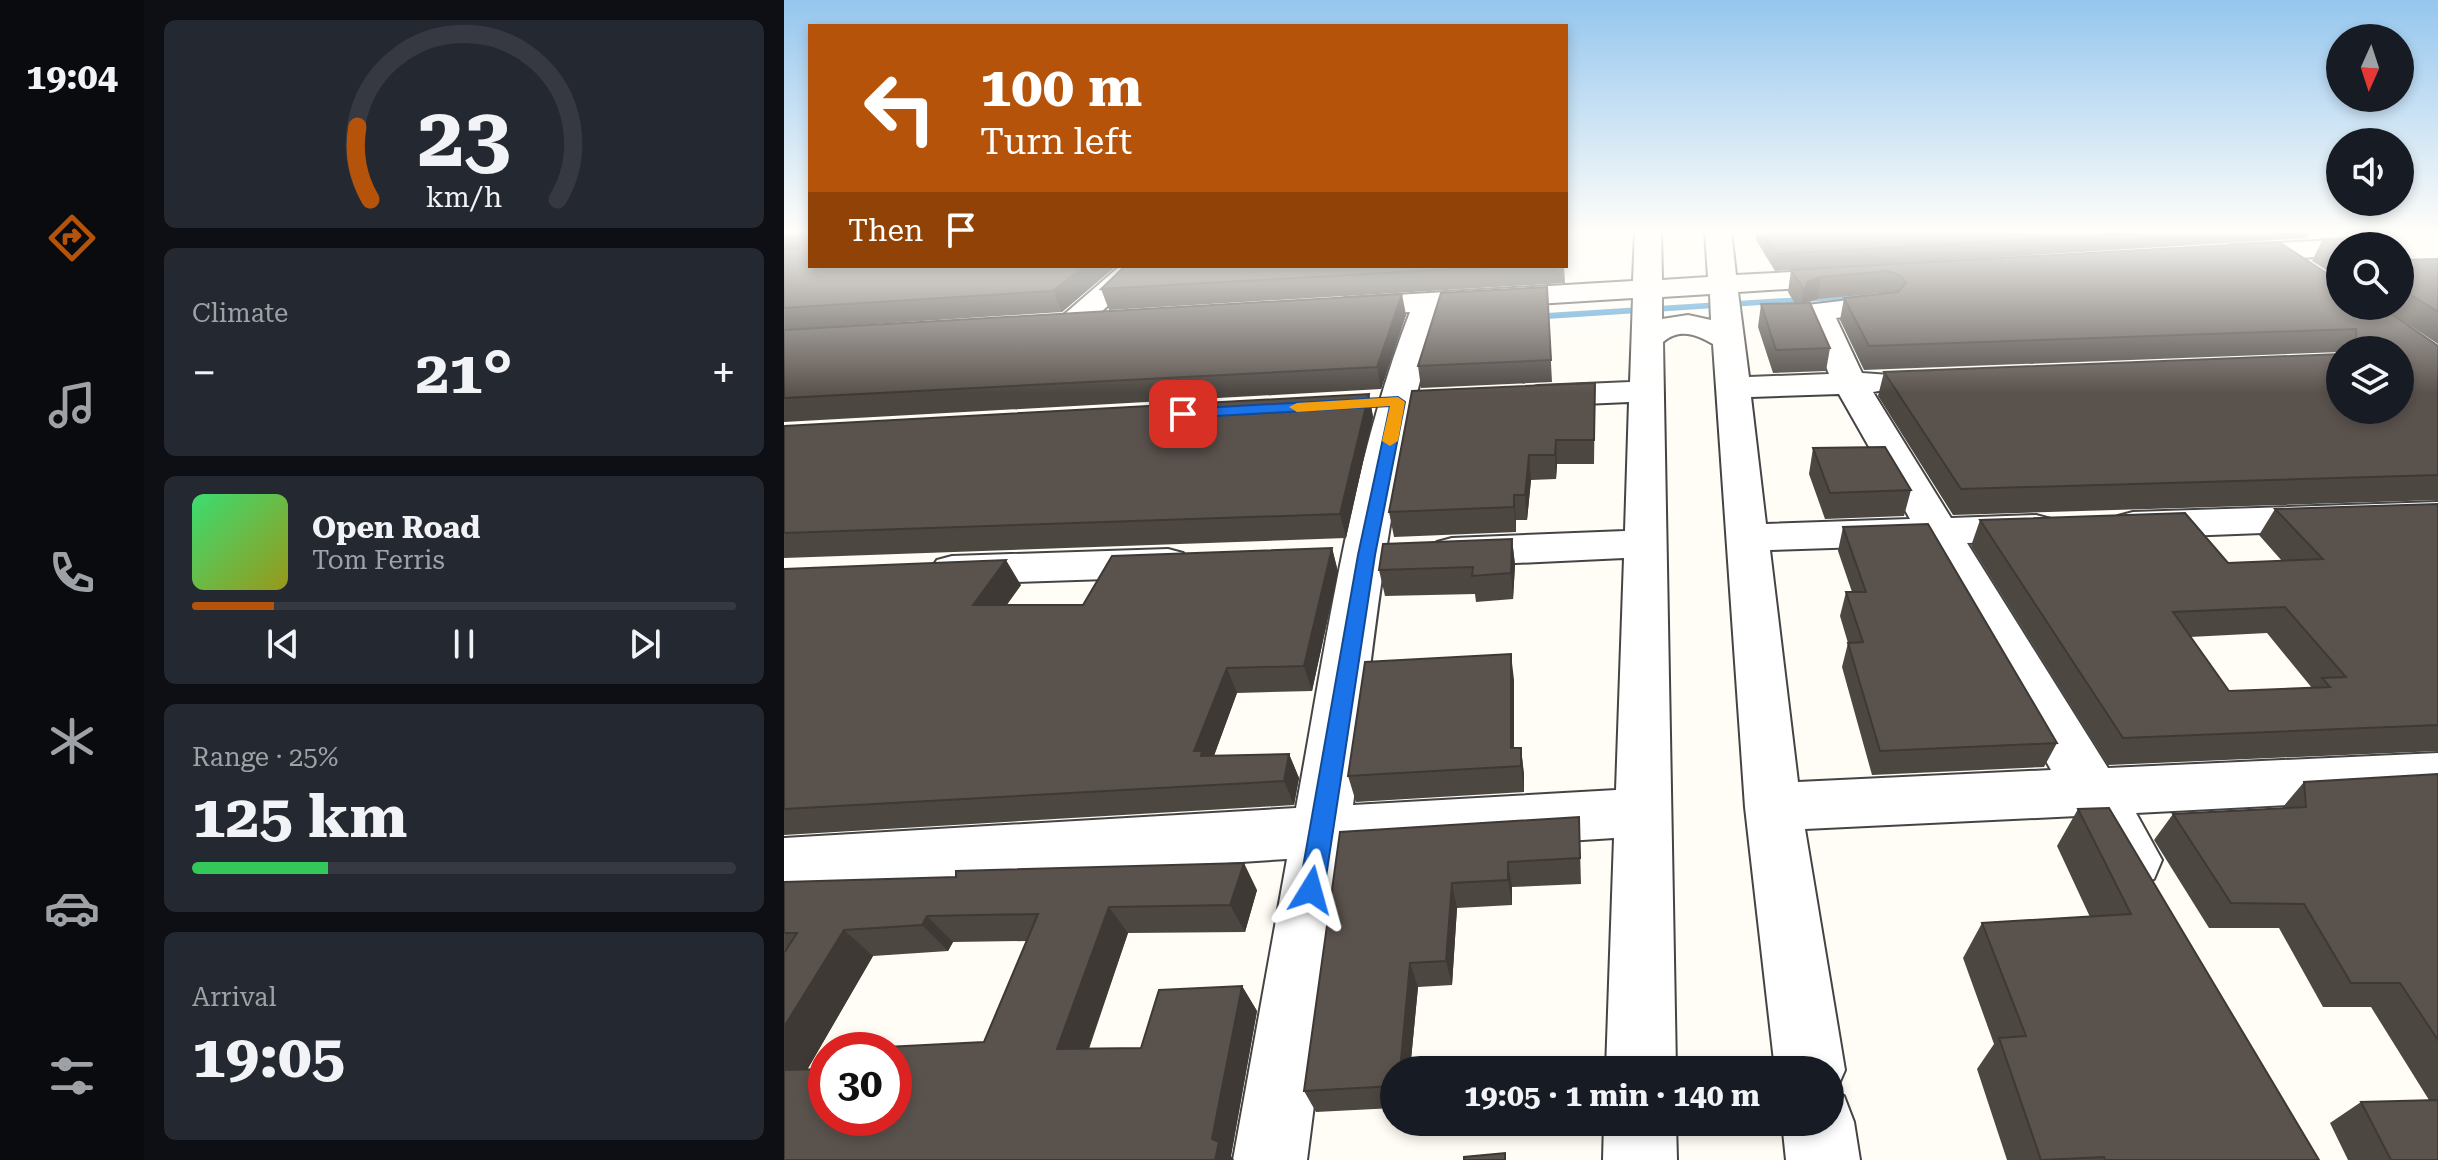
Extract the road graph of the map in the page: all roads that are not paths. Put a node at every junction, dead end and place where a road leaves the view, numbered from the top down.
1 (1115, 285) edge
2 (1648, 285) edge
3 (1724, 285) edge
4 (1648, 303) junction
5 (1320, 308) edge
6 (1423, 318) junction
7 (1727, 319) junction
8 (1118, 321) edge
9 (1071, 324) junction
10 (1039, 326) edge
11 (1913, 380) edge
12 (1850, 383) junction
13 (1647, 391) junction
14 (1507, 397) edge
15 (2438, 514) edge
16 (1938, 532) junction
17 (1745, 538) junction
18 (1646, 544) junction
19 (1343, 556) junction
20 (1209, 561) edge
21 (910, 572) edge
22 (2438, 775) edge
23 (2093, 792) junction
24 (1773, 807) junction
25 (1643, 812) junction
26 (1320, 830) junction
27 (784, 865) edge
28 (2157, 901) edge
29 (1641, 1056) edge
30 (1808, 1056) edge
31 (1640, 1136) edge
32 (1820, 1136) edge
33 (1270, 1160) edge
34 (1640, 1160) edge
35 (1823, 1160) edge

1 - 9 street
2 - 4 street
3 - 7 street
4 - 6 street
4 - 7 street
4 - 7 street
4 - 13 street
5 - 6 street
6 - 19 street
7 - 12 street
7 - 12 street
7 - 17 street
8 - 9 street
9 - 10 street
11 - 12 street
12 - 16 street
13 - 14 street
13 - 18 street
15 - 16 street
16 - 17 street
16 - 23 street
17 - 24 street
18 - 19 street
18 - 25 street
19 - 26 street
20 - 21 street
22 - 23 street
23 - 24 street
23 - 28 street
24 - 30 street
25 - 26 street
25 - 29 street
26 - 27 street
26 - 33 street
31 - 34 street
32 - 35 street

